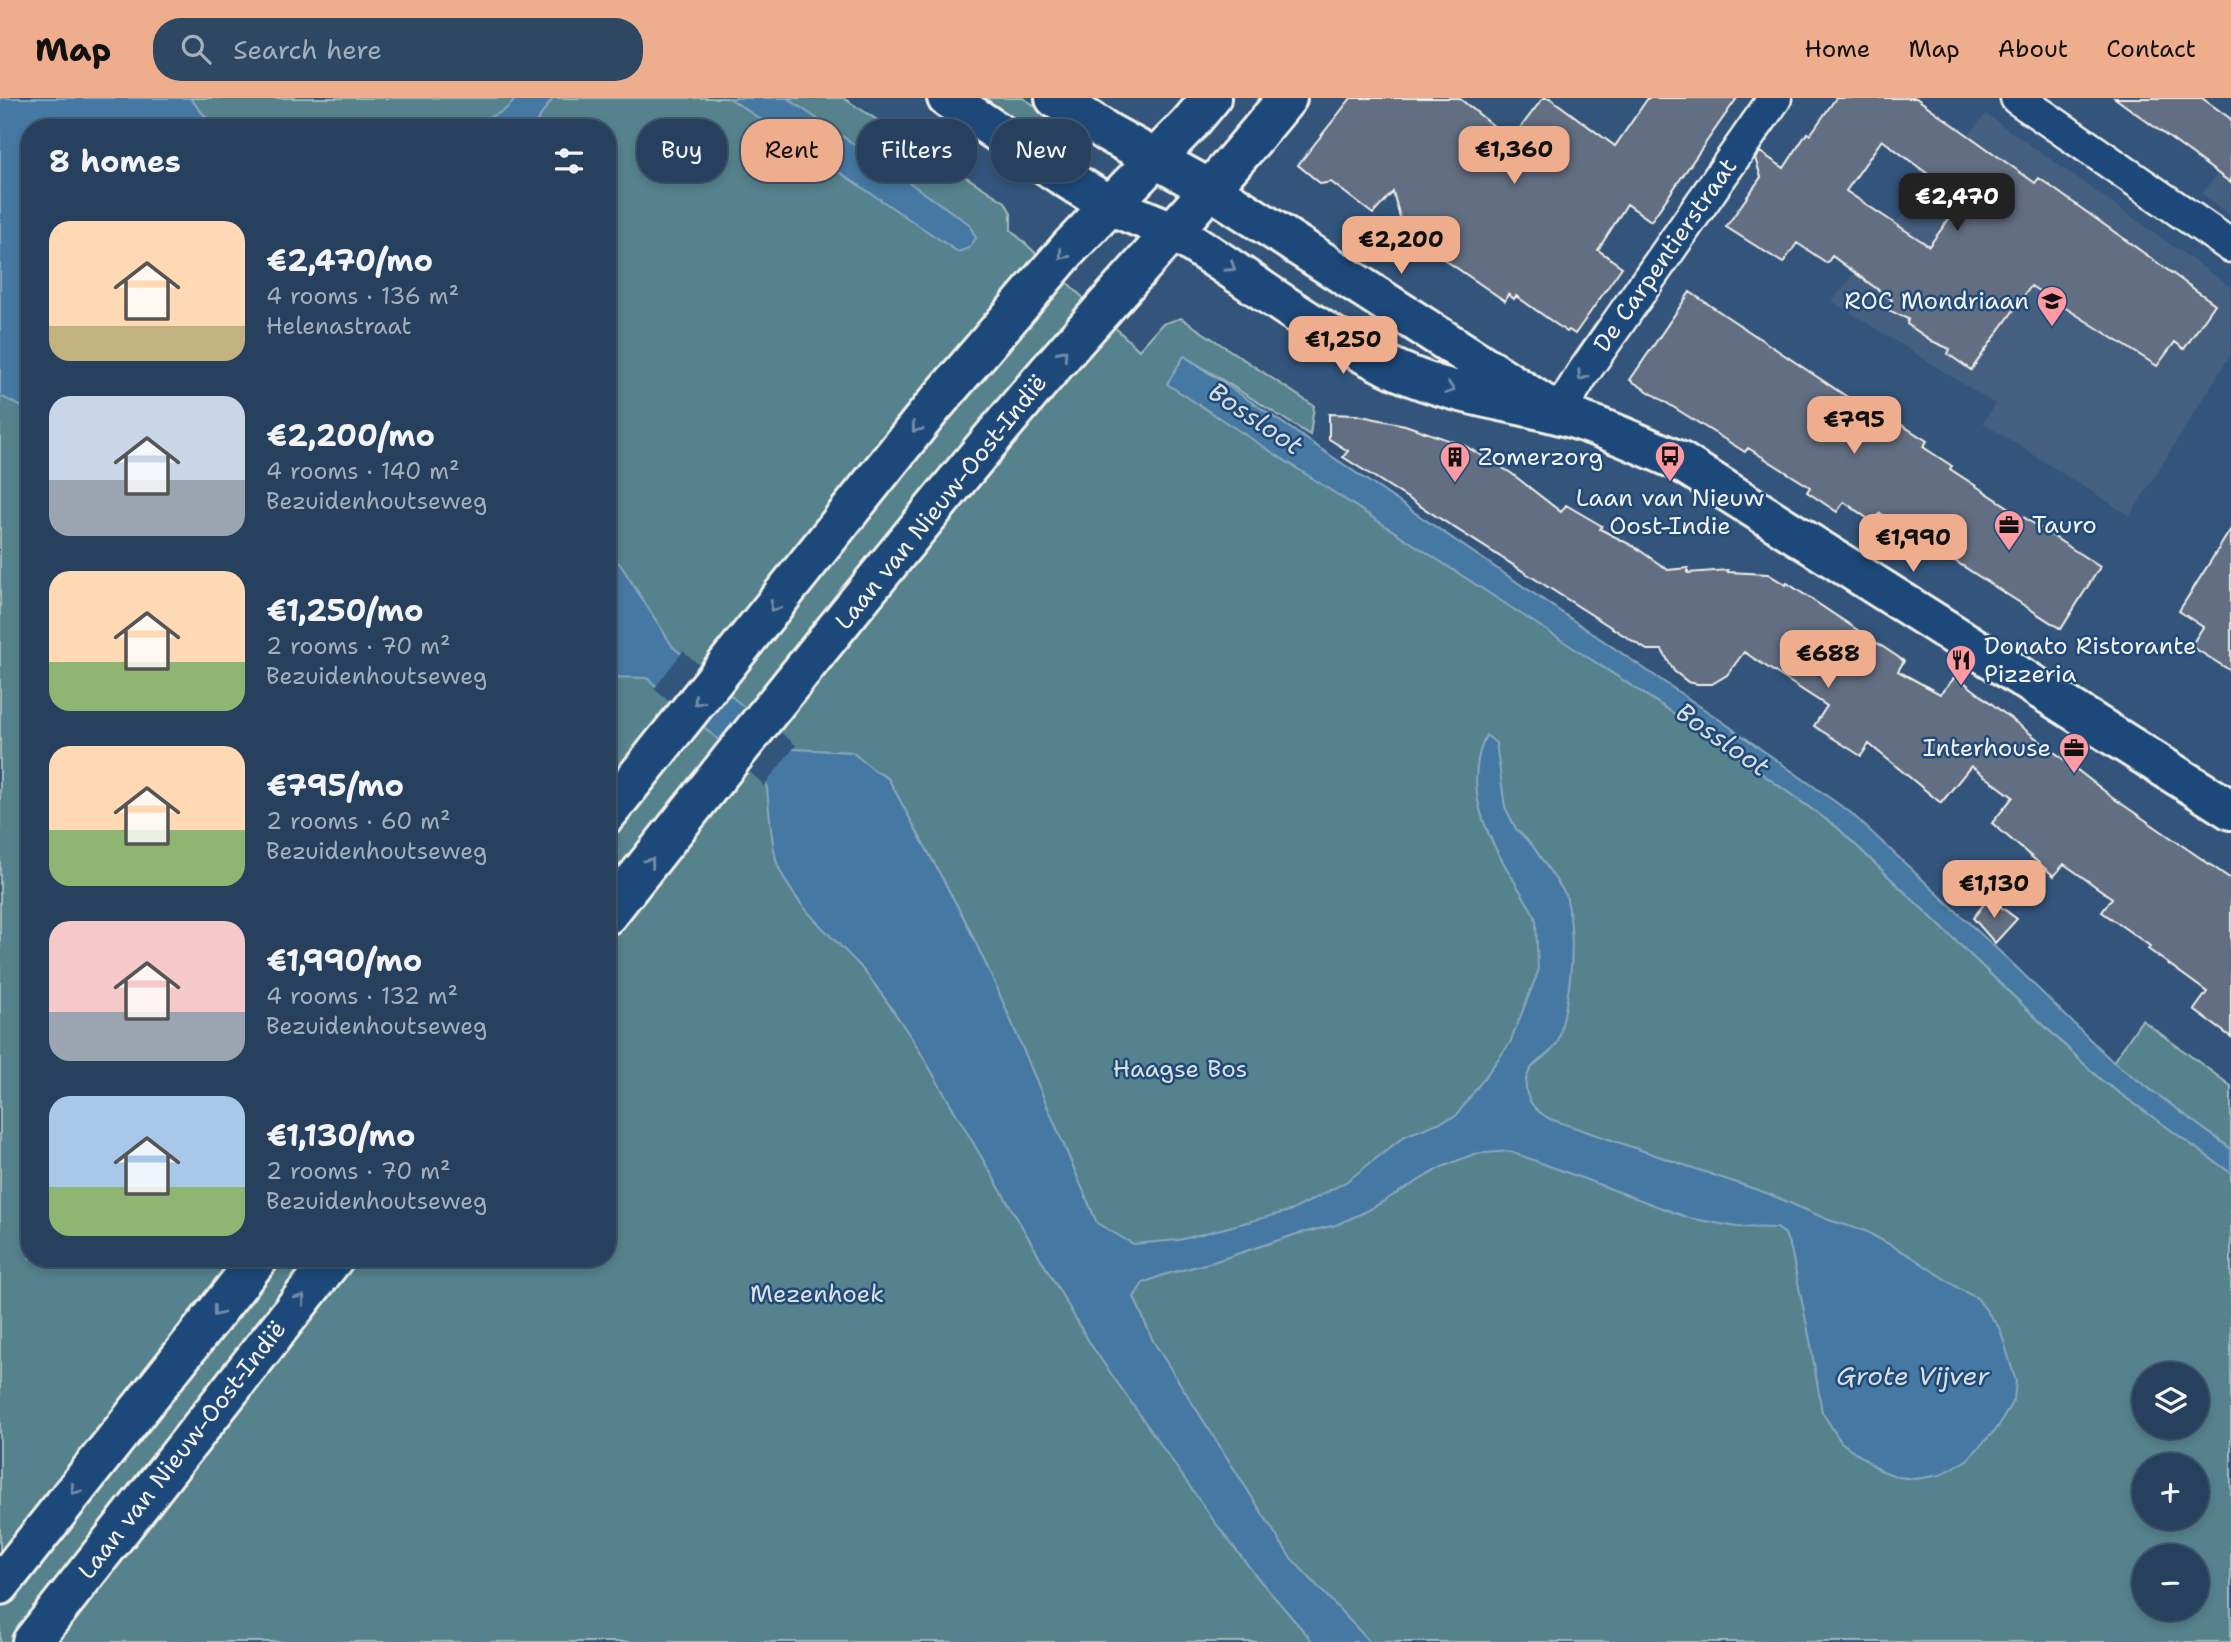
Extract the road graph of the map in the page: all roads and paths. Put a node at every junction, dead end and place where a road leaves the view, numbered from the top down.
1 (947, 98) edge
2 (1055, 98) edge
3 (1211, 98) edge
4 (1287, 98) edge
5 (1774, 98) edge
6 (2017, 98) edge
7 (1156, 158) junction
8 (1210, 189) junction
9 (1110, 205) junction
10 (1173, 231) junction
11 (2231, 246) edge
12 (1558, 414) junction
13 (616, 803) edge
14 (2231, 810) edge
15 (616, 904) edge
16 (252, 1267) edge
17 (327, 1267) edge
18 (0, 1585) edge
19 (32, 1642) edge

1 - 9 main road
2 - 7 main road
3 - 7 main road
4 - 8 main road, Laan van Nieuw-Oost-Indië
5 -> 12 street, De Carpentierstraat
6 - 11 street
7 - 8 main road
7 - 9 main road
8 - 10 main road, Laan van Nieuw-Oost-Indië
8 - 12 main road
9 - 10 main road
9 -> 13 main road
10 -> 12 main road
15 -> 10 main road, Laan van Nieuw-Oost-Indië
12 - 14 main road
16 -> 18 main road
19 -> 17 main road, Laan van Nieuw-Oost-Indië

